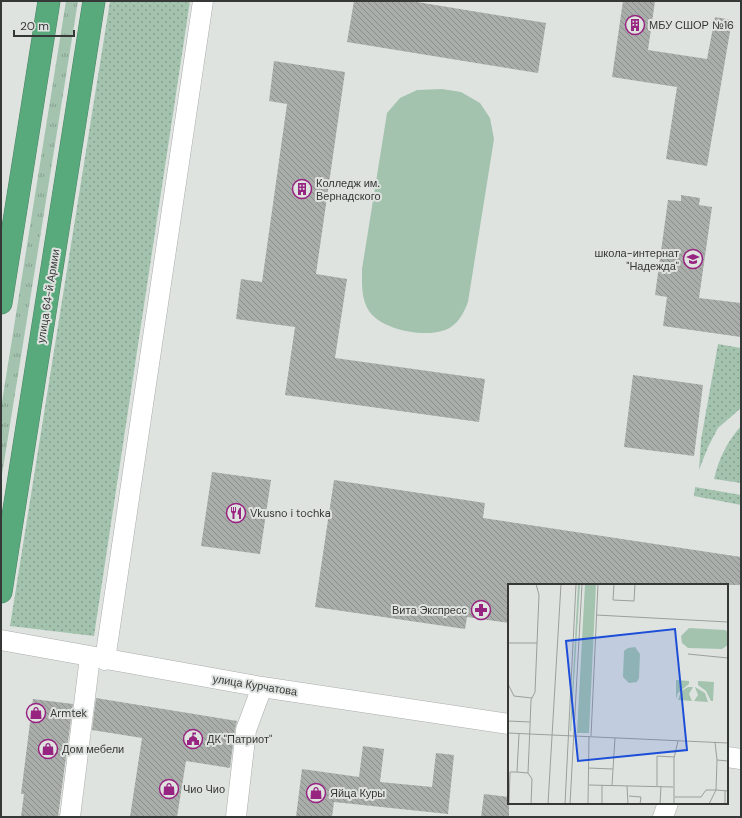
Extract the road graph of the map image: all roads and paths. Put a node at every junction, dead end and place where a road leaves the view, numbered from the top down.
1 (49, 1) edge
2 (94, 1) edge
3 (203, 1) edge
4 (1, 303) edge
5 (1, 592) edge
6 (1, 640) edge
7 (98, 658) junction
8 (262, 687) junction
9 (508, 724) edge
10 (728, 757) edge
11 (741, 759) edge
12 (668, 804) edge
13 (70, 817) edge
14 (236, 817) edge
15 (663, 817) edge

1 - 4 highway
2 - 5 highway, улица 64-й Армии
3 - 7 street
6 - 7 street, улица Курчатова
7 - 8 street, улица Курчатова
7 - 13 street
8 - 9 street, улица Курчатова
8 - 14 street
10 - 11 street
12 - 15 street

